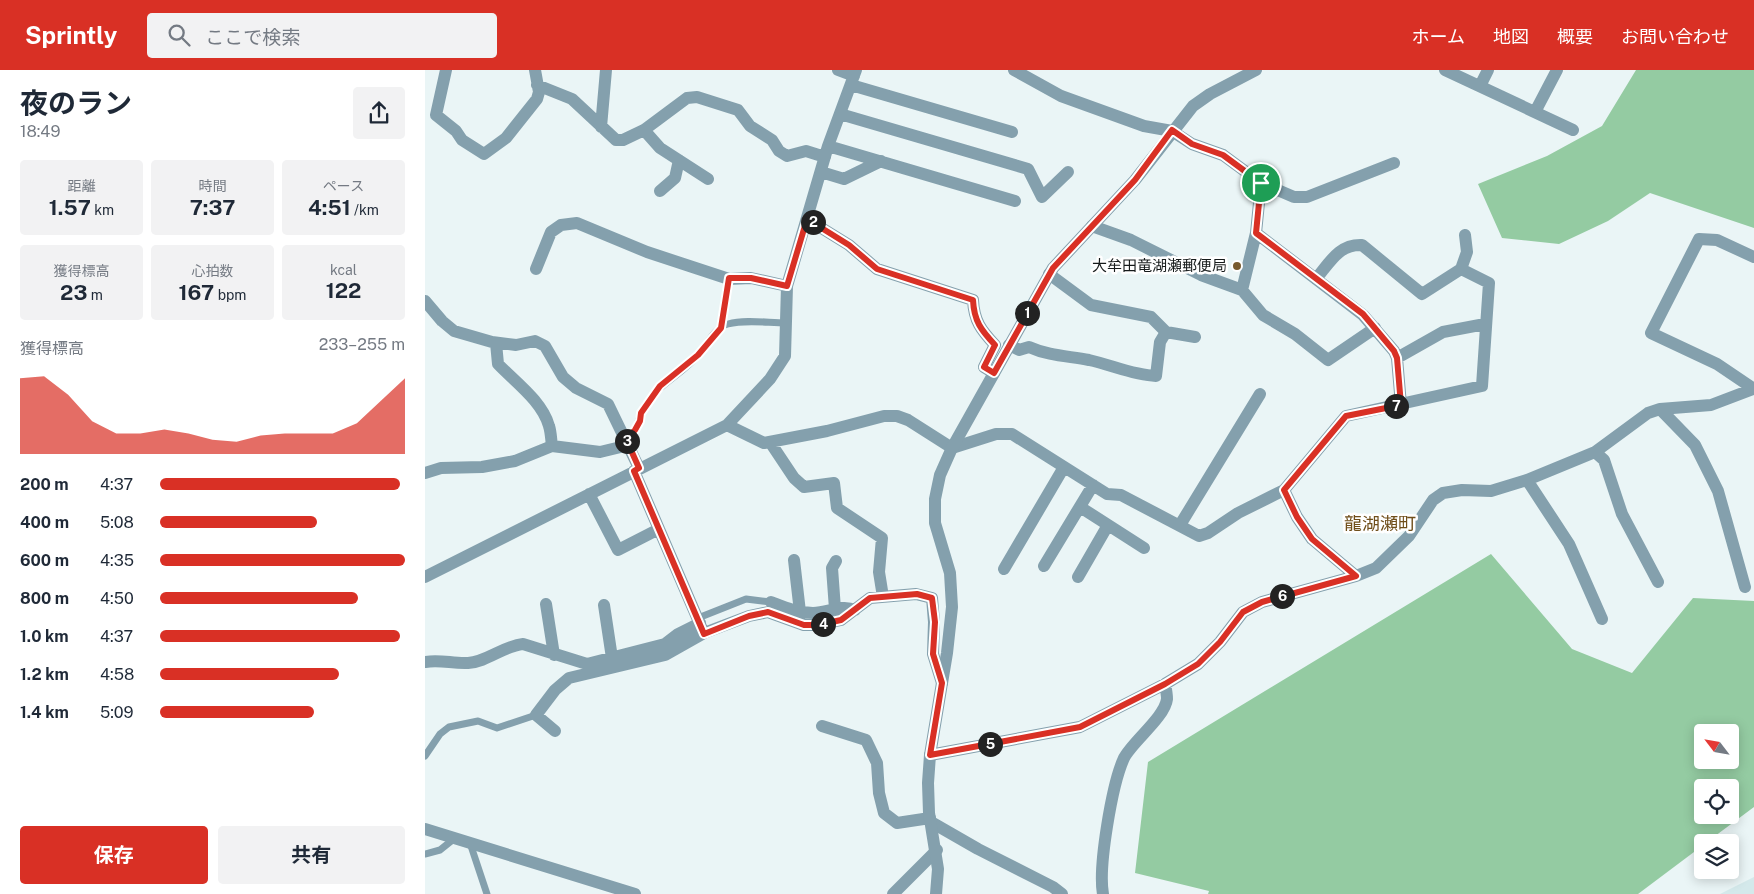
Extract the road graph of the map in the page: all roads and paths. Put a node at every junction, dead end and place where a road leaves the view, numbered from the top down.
1 (445, 70) edge
2 (535, 70) edge
3 (607, 70) edge
4 (838, 70) edge
5 (1014, 70) edge
6 (1256, 70) edge
7 (1445, 70) edge
8 (1488, 70) edge
9 (1557, 70) edge
10 (854, 77) edge
11 (537, 85) junction
12 (1480, 86) junction
13 (1535, 112) junction
14 (840, 114) junction
15 (601, 127) junction
16 (644, 130) junction
17 (1172, 130) junction
18 (1573, 130) dead end
19 (1012, 132) dead end
20 (827, 151) junction
21 (679, 160) junction
22 (881, 161) junction
23 (1394, 163) dead end
24 (821, 172) junction
25 (1068, 172) dead end
26 (708, 179) dead end
27 (1261, 183) junction
28 (660, 191) dead end
29 (1015, 200) dead end
30 (807, 219) junction
31 (1092, 226) junction
32 (1256, 233) junction
33 (1465, 234) dead end
34 (1754, 257) edge
35 (536, 269) dead end
36 (1461, 270) junction
37 (1049, 274) junction
38 (729, 278) junction
39 (1316, 279) junction
40 (787, 286) junction
41 (1241, 290) junction
42 (425, 301) edge
43 (786, 323) junction
44 (1485, 324) junction
45 (721, 328) junction
46 (1375, 328) junction
47 (1166, 332) junction
48 (1195, 337) dead end
49 (496, 343) junction
50 (1009, 346) junction
51 (1397, 358) junction
52 (994, 373) junction
53 (1753, 389) edge
54 (1260, 394) dead end
55 (1401, 405) junction
56 (1660, 409) junction
57 (727, 425) junction
58 (627, 442) junction
59 (770, 442) junction
60 (552, 446) junction
61 (952, 448) junction
62 (1595, 452) junction
63 (1064, 467) junction
64 (637, 470) junction
65 (425, 473) edge
66 (1527, 480) junction
67 (1093, 485) junction
68 (1284, 490) junction
69 (589, 494) junction
70 (1080, 507) junction
71 (1108, 525) junction
72 (1180, 525) junction
73 (659, 529) junction
74 (1144, 548) dead end
75 (794, 560) dead end
76 (835, 561) dead end
77 (1044, 566) dead end
78 (1004, 569) dead end
79 (1356, 576) junction
80 (425, 577) edge
81 (1077, 577) dead end
82 (1658, 582) dead end
83 (1745, 587) dead end
84 (883, 597) junction
85 (771, 602) joint
86 (546, 604) dead end
87 (604, 605) dead end
88 (835, 609) junction
89 (855, 610) junction
90 (800, 612) junction
91 (1602, 619) dead end
92 (700, 625) junction
93 (554, 655) junction
94 (611, 658) junction
95 (425, 662) edge
96 (942, 683) junction
97 (1165, 684) junction
98 (536, 715) junction
99 (822, 726) dead end
100 (555, 731) dead end
101 (930, 755) junction
102 (425, 756) edge
103 (931, 820) junction
104 (425, 829) edge
105 (455, 838) junction
106 (470, 843) junction
107 (937, 850) junction
108 (425, 854) edge
109 (487, 894) edge
110 (635, 894) edge
111 (893, 894) edge
112 (936, 894) edge
113 (1062, 894) edge
114 (1103, 894) edge

1 - 11 street
2 - 11 street
3 - 15 street
4 - 10 street
5 - 17 street
6 - 17 street
7 - 12 street
8 - 12 street
9 - 13 street
10 - 14 street
10 - 19 street
11 - 15 street
12 - 13 street
13 - 18 street
14 - 20 street
14 - 25 street
15 - 16 street
16 - 20 street
16 - 21 street
17 - 27 street
17 - 31 street
20 - 22 street
20 - 24 street
21 - 26 street
21 - 28 street
22 - 24 street
22 - 29 street
23 - 27 street
24 - 30 street
27 - 32 street
30 - 40 street
30 - 52 street
31 - 37 street
31 - 41 street
32 - 39 street
32 - 41 street
33 - 36 street
34 - 53 street
35 - 38 street
36 - 39 street
36 - 44 street
37 - 47 street
37 - 50 street
38 - 40 street
38 - 45 lane
39 - 46 street
40 - 43 street
41 - 46 street
42 - 49 street
43 - 45 lane
43 - 57 street
44 - 51 street
44 - 55 street
45 - 58 lane
46 - 51 street
47 - 48 street
47 - 50 street
49 - 58 street
49 - 60 street
50 - 52 street
51 - 55 street
52 - 61 street
53 - 56 street
54 - 72 street
55 - 68 street
56 - 62 street
56 - 83 street
57 - 59 street
57 - 64 street
58 - 60 street
58 - 64 street
59 - 61 street
59 - 84 street
60 - 65 street
61 - 63 street
61 - 96 street
62 - 66 street
62 - 82 street
63 - 67 street
63 - 78 street
64 - 69 street
64 - 73 street
66 - 79 street
66 - 91 street
67 - 70 street
67 - 72 street
68 - 72 street
68 - 79 street
69 - 73 street
69 - 80 street
70 - 71 street
70 - 77 street
71 - 74 street
71 - 81 street
73 - 92 street
75 - 90 street
76 - 88 street
79 - 97 street
84 - 89 street
84 - 96 street
85 - 90 street
85 - 92 lane
86 - 93 street
87 - 94 street
88 - 89 street
88 - 90 street
89 - 92 street
92 - 94 street
92 - 98 street
93 - 94 street
93 - 95 street
96 - 101 street
97 - 101 street
97 - 114 street
98 - 100 street
98 - 102 lane
99 - 103 street
101 - 103 street
103 - 107 street
103 - 113 street
104 - 105 street
105 - 106 street
105 - 108 lane
106 - 109 lane
106 - 110 street
107 - 111 street
107 - 112 street

